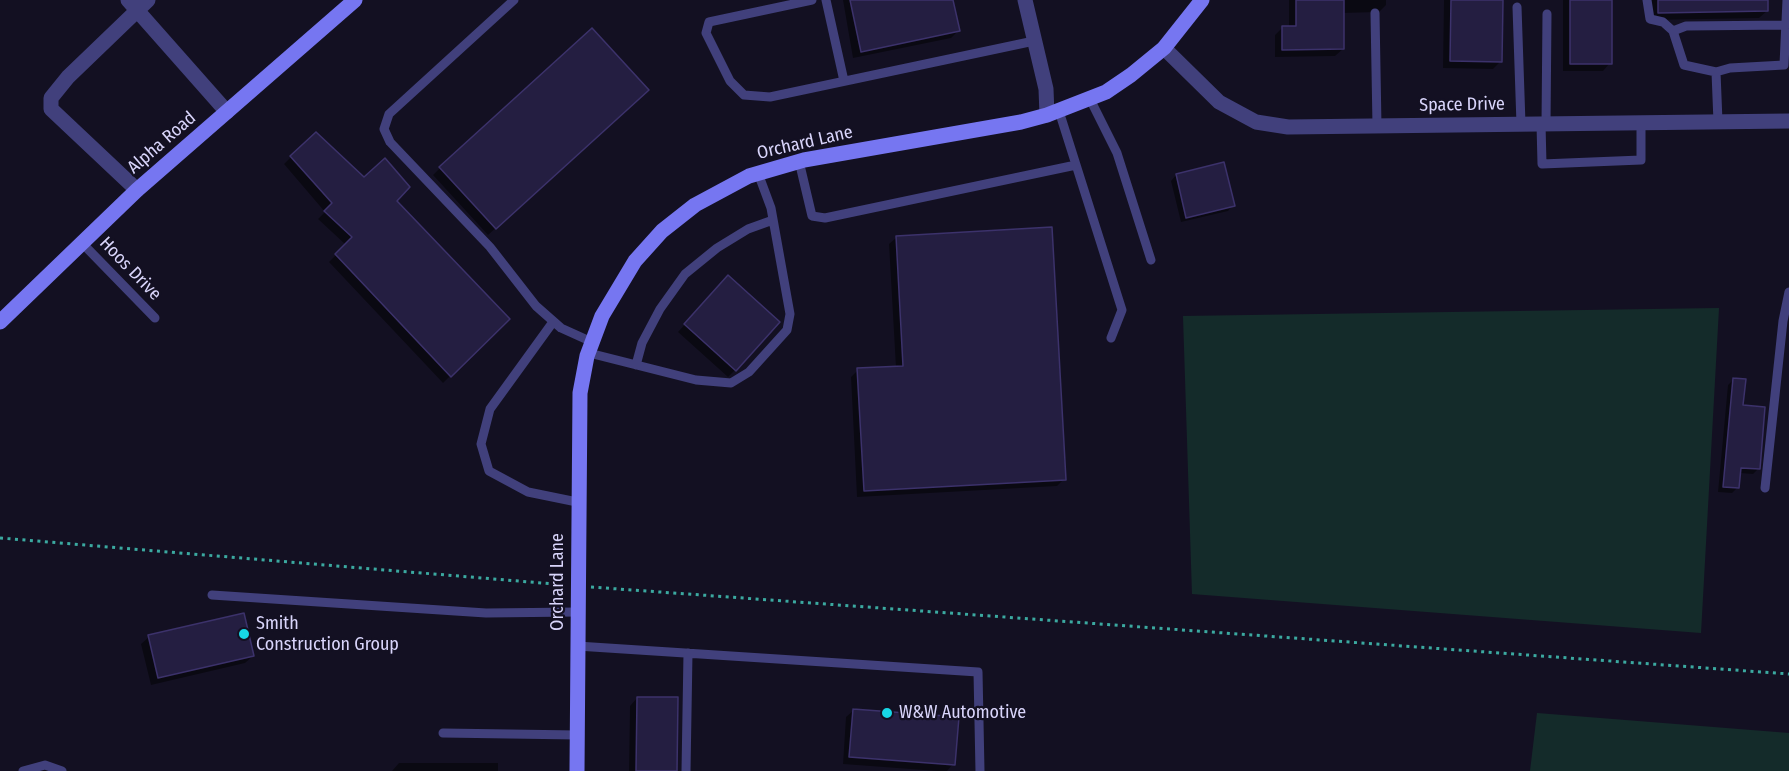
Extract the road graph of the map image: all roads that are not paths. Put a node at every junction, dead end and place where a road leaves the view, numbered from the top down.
1 (355, 0) edge
2 (514, 0) edge
3 (812, 0) edge
4 (826, 0) edge
5 (1025, 0) edge
6 (1202, 0) edge
7 (1647, 0) edge
8 (1787, 0) edge
9 (137, 3) edge
10 (1517, 7) dead end
11 (1376, 13) dead end
12 (1547, 14) dead end
13 (1786, 25) junction
14 (1673, 31) junction
15 (1034, 41) junction
16 (1164, 48) junction
17 (1716, 72) junction
18 (844, 81) junction
19 (1090, 99) junction
20 (227, 112) junction
21 (1053, 113) junction
22 (1789, 121) edge
23 (1718, 122) junction
24 (1641, 123) junction
25 (1521, 124) junction
26 (1544, 124) junction
27 (1377, 126) junction
28 (799, 161) junction
29 (1076, 165) junction
30 (758, 173) junction
31 (137, 190) junction
32 (773, 220) junction
33 (82, 243) junction
34 (1151, 260) dead end
35 (1789, 292) edge
36 (155, 318) dead end
37 (0, 321) edge
38 (553, 322) junction
39 (1111, 338) dead end
40 (590, 347) junction
41 (636, 365) junction
42 (1765, 488) dead end
43 (578, 502) junction
44 (212, 595) dead end
45 (577, 612) junction
46 (577, 646) junction
47 (688, 653) junction
48 (443, 733) dead end
49 (577, 735) junction
50 (23, 771) edge
51 (62, 771) edge
52 (577, 771) edge
53 (686, 771) edge
54 (980, 771) edge

1 - 20 main road, Alpha Road
2 - 38 lane
3 - 18 lane
4 - 18 lane
5 - 15 street
6 - 16 main road, Orchard Lane
7 - 14 lane
8 - 13 lane
9 - 20 street
9 - 31 street
10 - 25 lane
11 - 27 lane
12 - 26 lane
13 - 14 lane
13 - 17 lane
14 - 17 lane
15 - 18 lane
15 - 21 street
16 - 19 main road, Orchard Lane
16 - 27 street, Space Drive
17 - 23 lane
19 - 21 main road, Orchard Lane
19 - 34 lane
20 - 31 main road, Alpha Road
21 - 28 main road, Orchard Lane
21 - 29 lane
22 - 23 street, Space Drive
23 - 24 street, Space Drive
24 - 26 street, Space Drive
24 - 26 lane
25 - 26 street, Space Drive
25 - 27 street, Space Drive
28 - 29 lane
28 - 30 main road, Orchard Lane
29 - 39 lane
30 - 32 lane
30 - 40 main road, Orchard Lane
31 - 33 main road, Alpha Road
32 - 41 lane
32 - 41 lane
33 - 36 lane, Hoos Drive
33 - 37 main road, Alpha Road
35 - 42 lane
38 - 40 lane
38 - 43 lane
40 - 41 lane
40 - 43 main road, Orchard Lane
43 - 45 main road, Orchard Lane
44 - 45 lane
45 - 46 main road, Orchard Lane
46 - 47 lane
46 - 49 main road, Orchard Lane
47 - 53 lane
47 - 54 lane
48 - 49 lane
49 - 52 main road, Orchard Lane
50 - 51 lane

